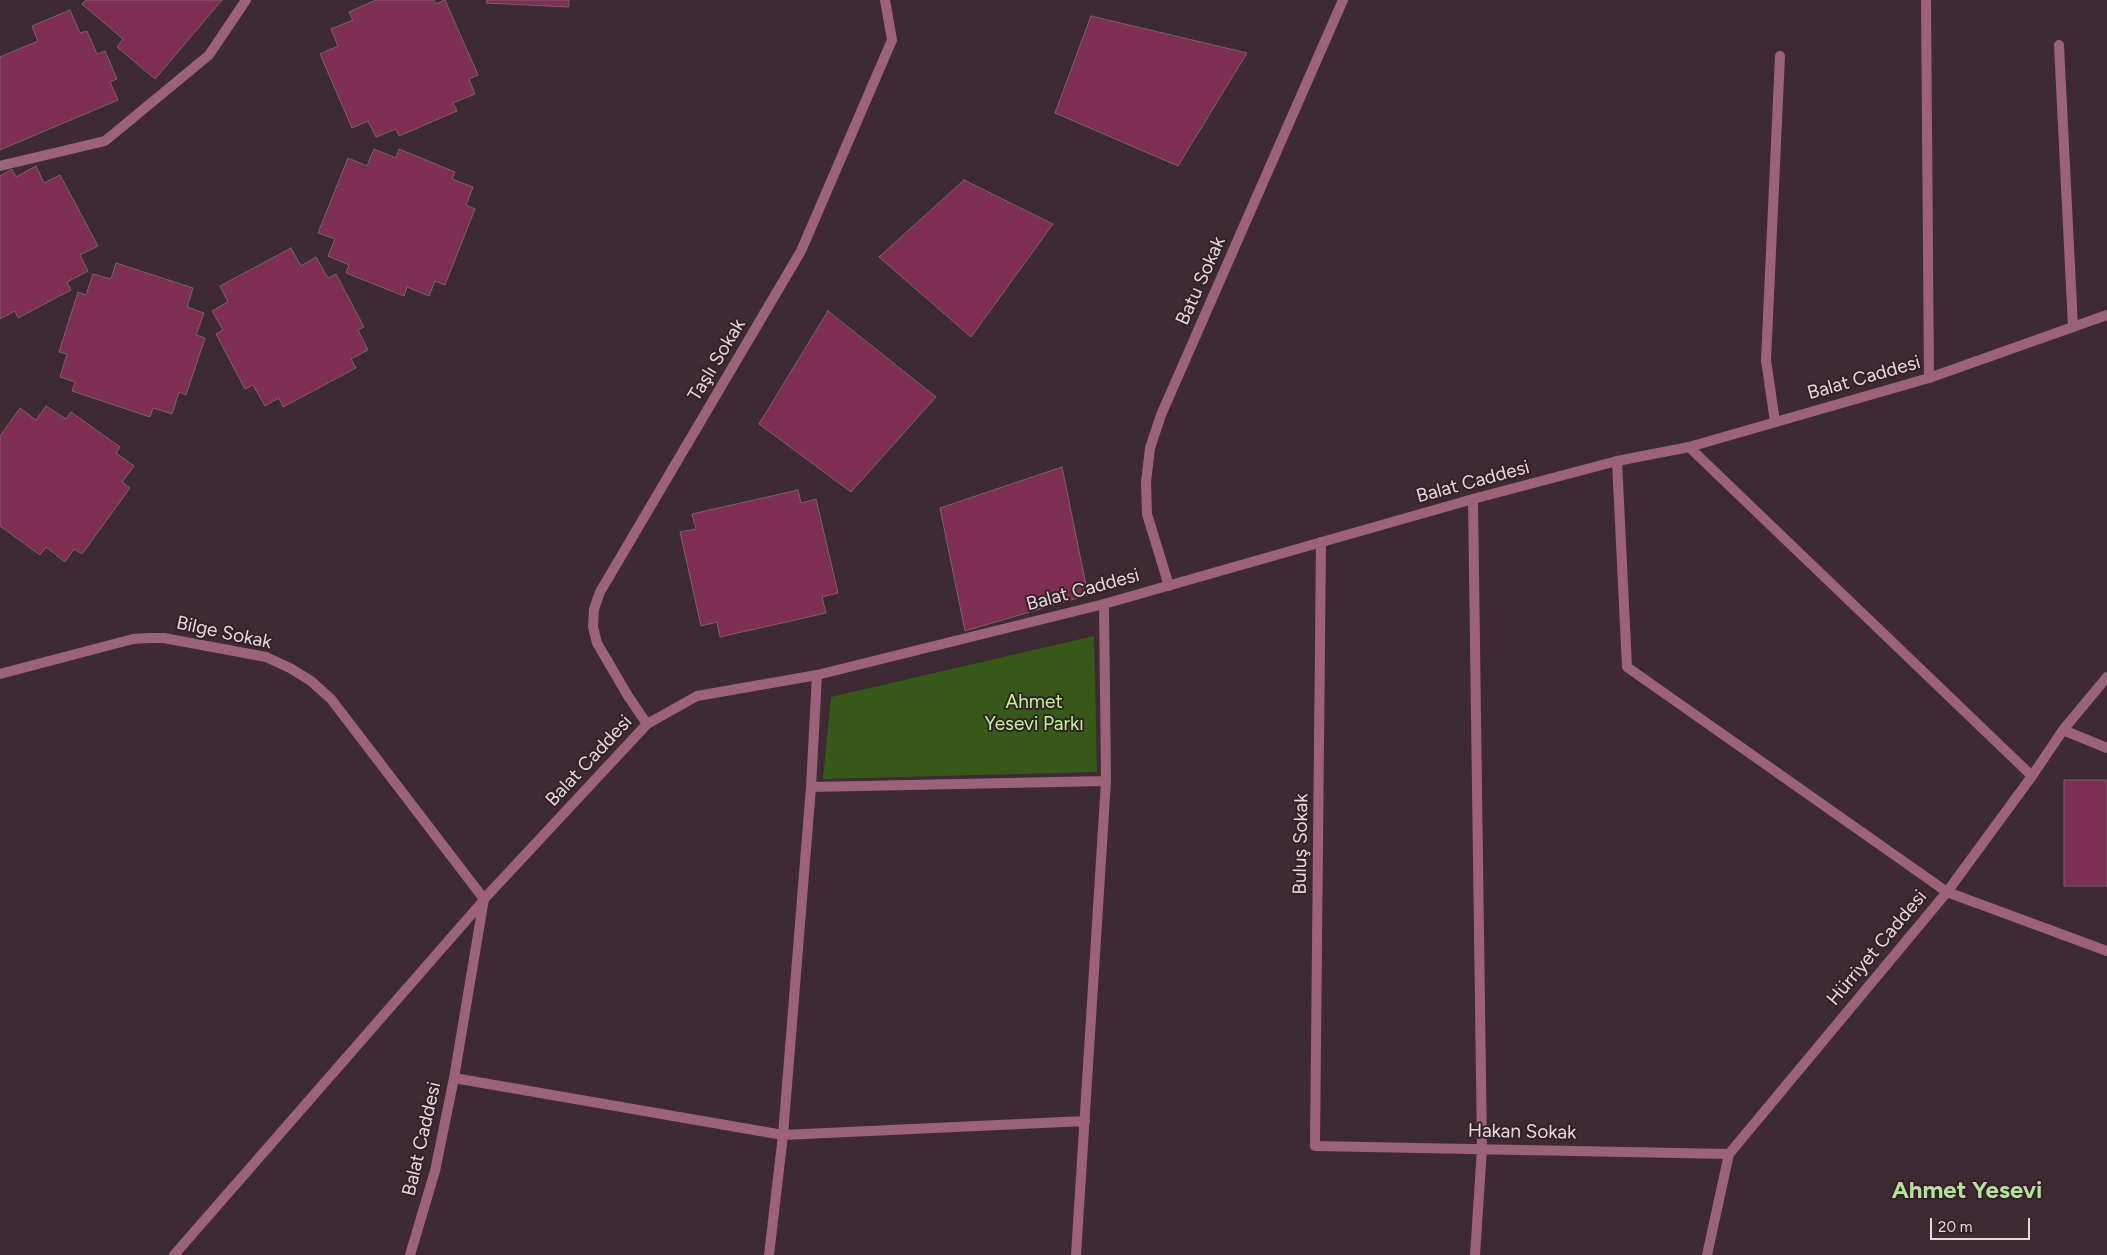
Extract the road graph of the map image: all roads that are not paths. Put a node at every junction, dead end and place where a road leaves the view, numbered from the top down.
1 (246, 0) edge
2 (885, 0) edge
3 (1343, 0) edge
4 (1926, 0) edge
5 (2058, 45) dead end
6 (1780, 56) dead end
7 (0, 166) edge
8 (2107, 315) edge
9 (2073, 327) junction
10 (1929, 378) junction
11 (1775, 422) junction
12 (1689, 447) junction
13 (1617, 461) junction
14 (1473, 499) junction
15 (1321, 542) junction
16 (1169, 586) junction
17 (1104, 604) junction
18 (0, 674) edge
19 (817, 675) junction
20 (2107, 677) edge
21 (647, 724) junction
22 (2063, 730) junction
23 (2107, 748) edge
24 (2032, 776) junction
25 (1106, 781) junction
26 (811, 787) junction
27 (1947, 892) junction
28 (484, 899) junction
29 (2107, 951) edge
30 (454, 1078) junction
31 (1085, 1121) junction
32 (783, 1135) junction
33 (1315, 1146) joint
34 (1482, 1149) junction
35 (1729, 1154) junction
36 (174, 1255) edge
37 (410, 1255) edge
38 (769, 1255) edge
39 (1076, 1255) edge
40 (1474, 1255) edge
41 (1706, 1255) edge

1 - 7 street
2 - 21 street, Taşlı Sokak
3 - 16 street, Batu Sokak
4 - 10 street
5 - 9 street
6 - 11 street
8 - 9 street, Balat Caddesi
9 - 10 street, Balat Caddesi
10 - 11 street, Balat Caddesi
11 - 12 street, Balat Caddesi
12 - 13 street, Balat Caddesi
12 - 24 street
13 - 14 street, Balat Caddesi
13 - 27 street
14 - 15 street, Balat Caddesi
14 - 34 street
15 - 16 street, Balat Caddesi
15 - 33 street, Buluş Sokak
16 - 17 street, Balat Caddesi
17 - 19 street, Balat Caddesi
17 - 25 street
18 - 28 street, Bilge Sokak
19 - 21 street, Balat Caddesi
19 - 26 street
20 - 22 street, Hürriyet Caddesi
21 - 28 street, Balat Caddesi
22 - 23 street
22 - 24 street, Hürriyet Caddesi
24 - 27 street, Hürriyet Caddesi
25 - 26 street
25 - 31 street
26 - 32 street
27 - 29 street
27 - 35 street, Hürriyet Caddesi
28 - 30 street, Balat Caddesi
28 - 36 street
30 - 32 street
30 - 37 street, Balat Caddesi
31 - 32 street
31 - 39 street
32 - 38 street
33 - 34 street, Hakan Sokak
34 - 35 street, Hakan Sokak
34 - 40 street
35 - 41 street, Hürriyet Caddesi

